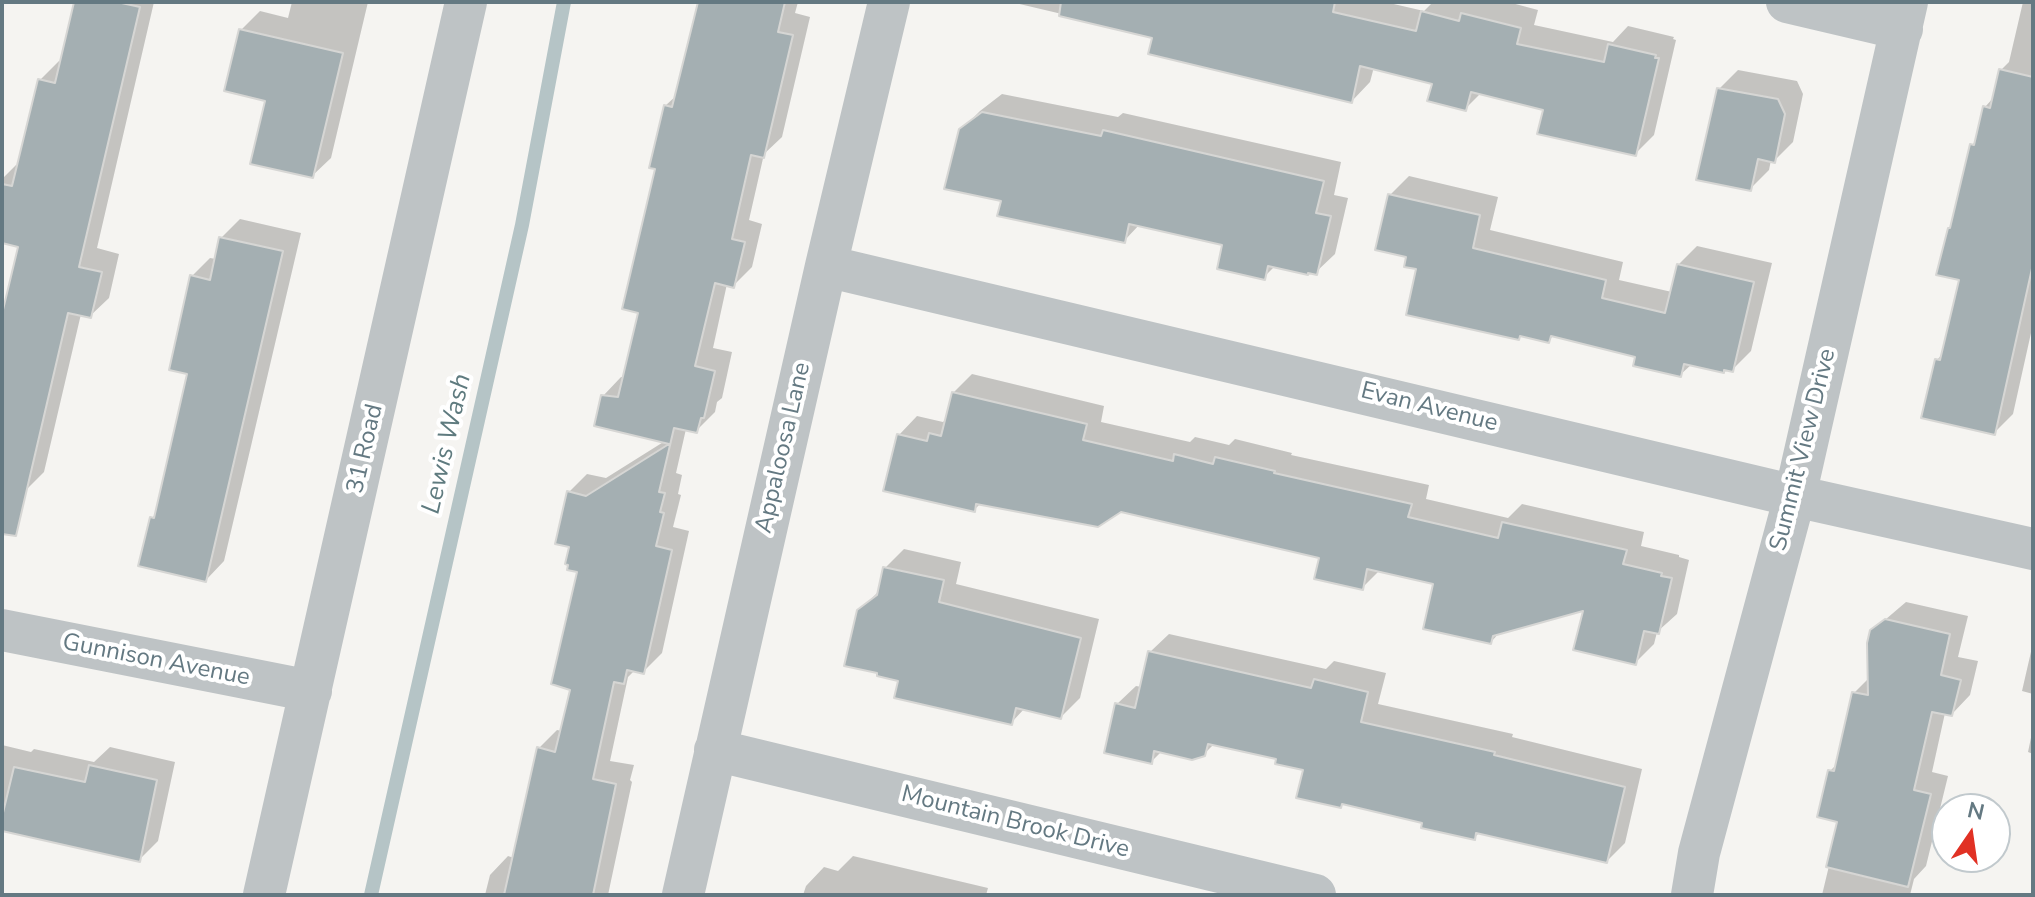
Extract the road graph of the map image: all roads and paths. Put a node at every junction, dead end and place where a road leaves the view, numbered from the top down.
1 (466, 2) edge
2 (889, 2) edge
3 (1787, 2) edge
4 (1904, 16) edge
5 (826, 266) junction
6 (1795, 496) junction
7 (2033, 549) edge
8 (2, 630) edge
9 (311, 691) junction
10 (715, 750) junction
11 (264, 895) edge
12 (683, 895) edge
13 (1315, 895) edge
14 (1692, 895) edge

1 - 9 street, 31 Road
2 - 5 street, Appaloosa Lane
3 - 4 street
4 - 6 street, Summit View Drive
5 - 6 street, Evan Avenue
5 - 10 street, Appaloosa Lane
6 - 7 street, Evan Avenue
6 - 14 street, Summit View Drive
8 - 9 street, Gunnison Avenue
9 - 11 street, 31 Road
10 - 12 street, Appaloosa Lane
10 - 13 street, Mountain Brook Drive

